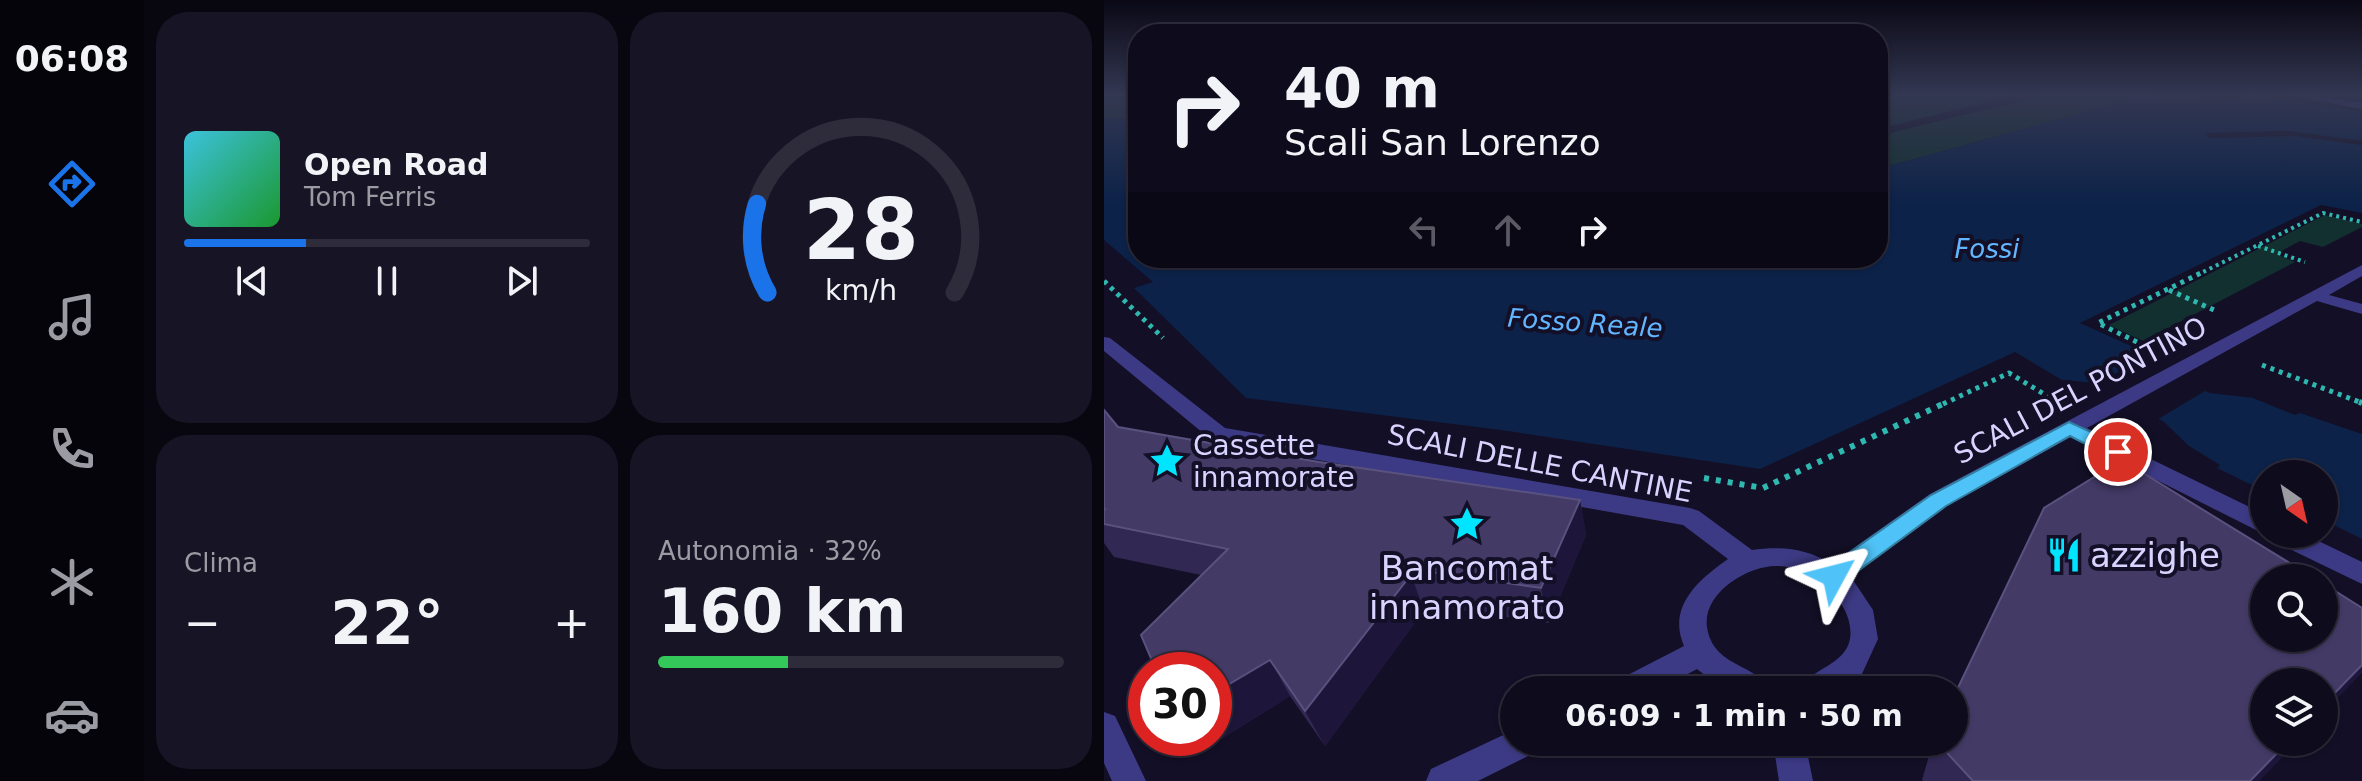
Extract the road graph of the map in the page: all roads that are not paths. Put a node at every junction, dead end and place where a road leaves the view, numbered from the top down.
1 (2362, 270) edge
2 (2316, 296) junction
3 (2362, 309) edge
4 (1104, 342) edge
5 (2069, 428) junction
6 (2250, 518) edge
7 (2310, 548) edge
8 (1748, 561) junction
9 (2362, 574) edge
10 (1834, 576) junction
11 (1701, 652) junction
12 (1656, 676) edge
13 (1727, 676) edge
14 (1840, 676) edge
15 (1104, 727) edge
16 (1500, 753) edge
17 (1792, 756) edge
18 (1129, 781) edge
19 (1443, 781) edge
20 (1796, 781) edge

1 - 2 street, SCALI DEL PONTINO
2 - 3 street
2 - 5 street, SCALI DEL PONTINO
4 - 8 street, SCALI DELLE CANTINE
5 - 6 street
5 - 10 street, SCALI DEL PONTINO
7 - 9 street
8 - 10 street
8 - 11 street
10 - 14 street
11 - 12 street
11 - 13 street
15 - 18 street
16 - 19 street
17 - 20 street

